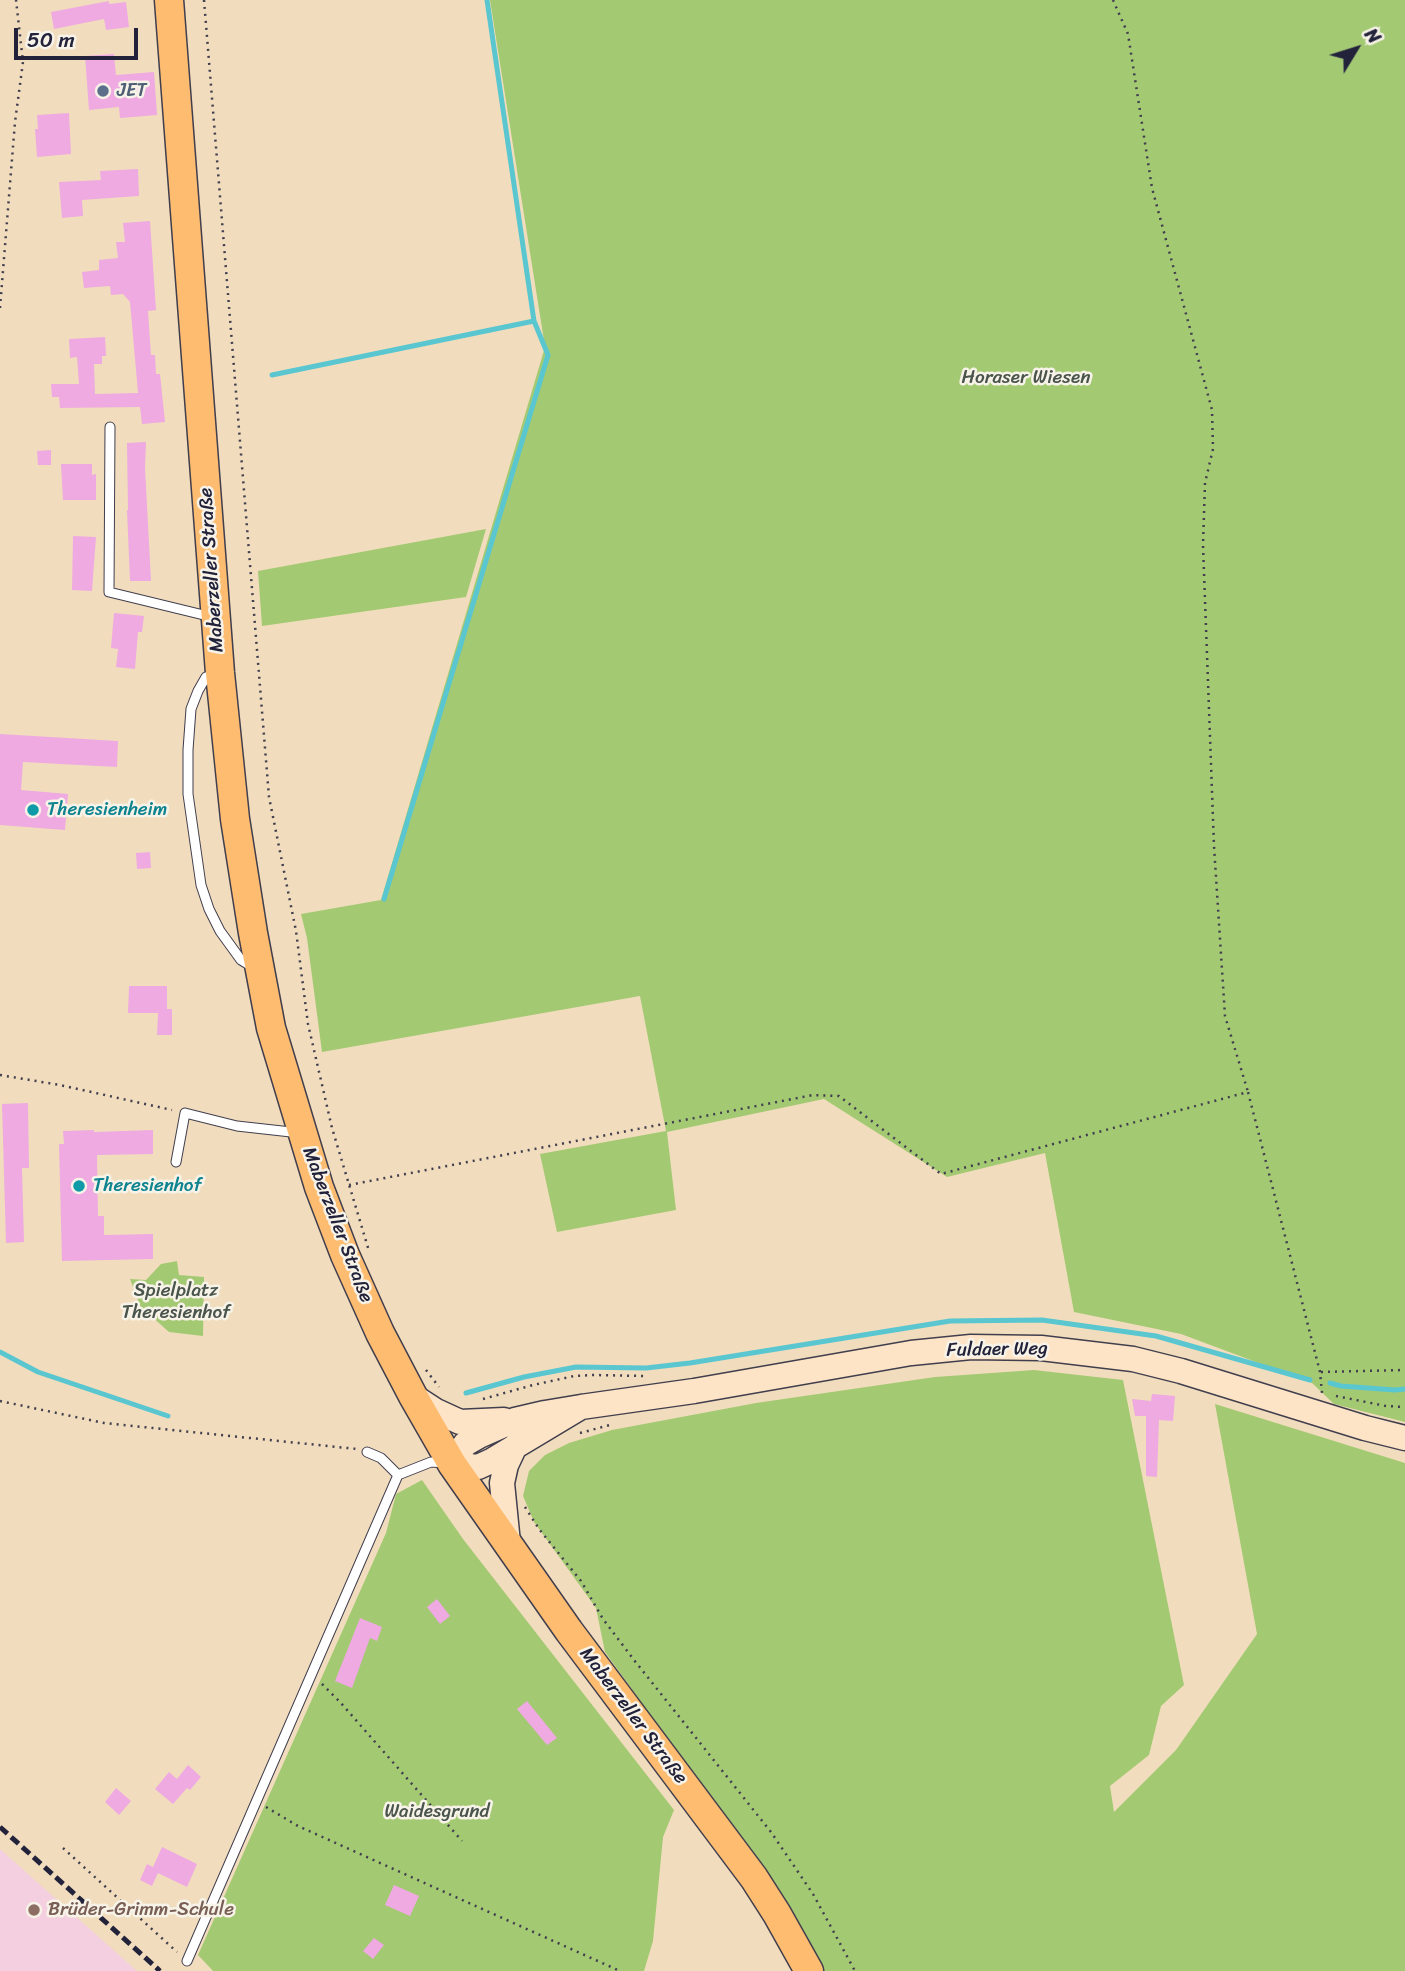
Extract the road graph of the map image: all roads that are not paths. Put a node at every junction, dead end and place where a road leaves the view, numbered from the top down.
1 (169, 0) edge
2 (110, 427) dead end
3 (216, 618) junction
4 (220, 673) junction
5 (260, 971) junction
6 (301, 1134) junction
7 (176, 1162) dead end
8 (413, 1396) junction
9 (581, 1407) junction
10 (515, 1420) junction
11 (1405, 1438) edge
12 (516, 1446) junction
13 (368, 1452) road end
14 (452, 1464) junction
15 (398, 1475) junction
16 (508, 1543) junction
17 (187, 1961) road end
18 (809, 1971) edge

1 - 3 main road, Maberzeller Straße
2 - 3 lane
3 - 4 main road, Maberzeller Straße
4 - 5 main road, Maberzeller Straße
4 - 5 lane
5 - 6 main road, Maberzeller Straße
6 - 7 lane, Maberzeller Straße
6 - 8 main road, Maberzeller Straße
8 - 10 main road
8 - 14 main road, Maberzeller Straße
9 - 10 main road, Fuldaer Weg
9 - 11 main road, Fuldaer Weg
9 - 12 main road, Fuldaer Weg
10 - 14 main road, Fuldaer Weg
12 - 14 main road, Fuldaer Weg
12 - 16 main road
13 - 15 lane
14 - 15 lane
14 - 16 main road, Maberzeller Straße
15 - 17 lane
16 - 18 main road, Maberzeller Straße

